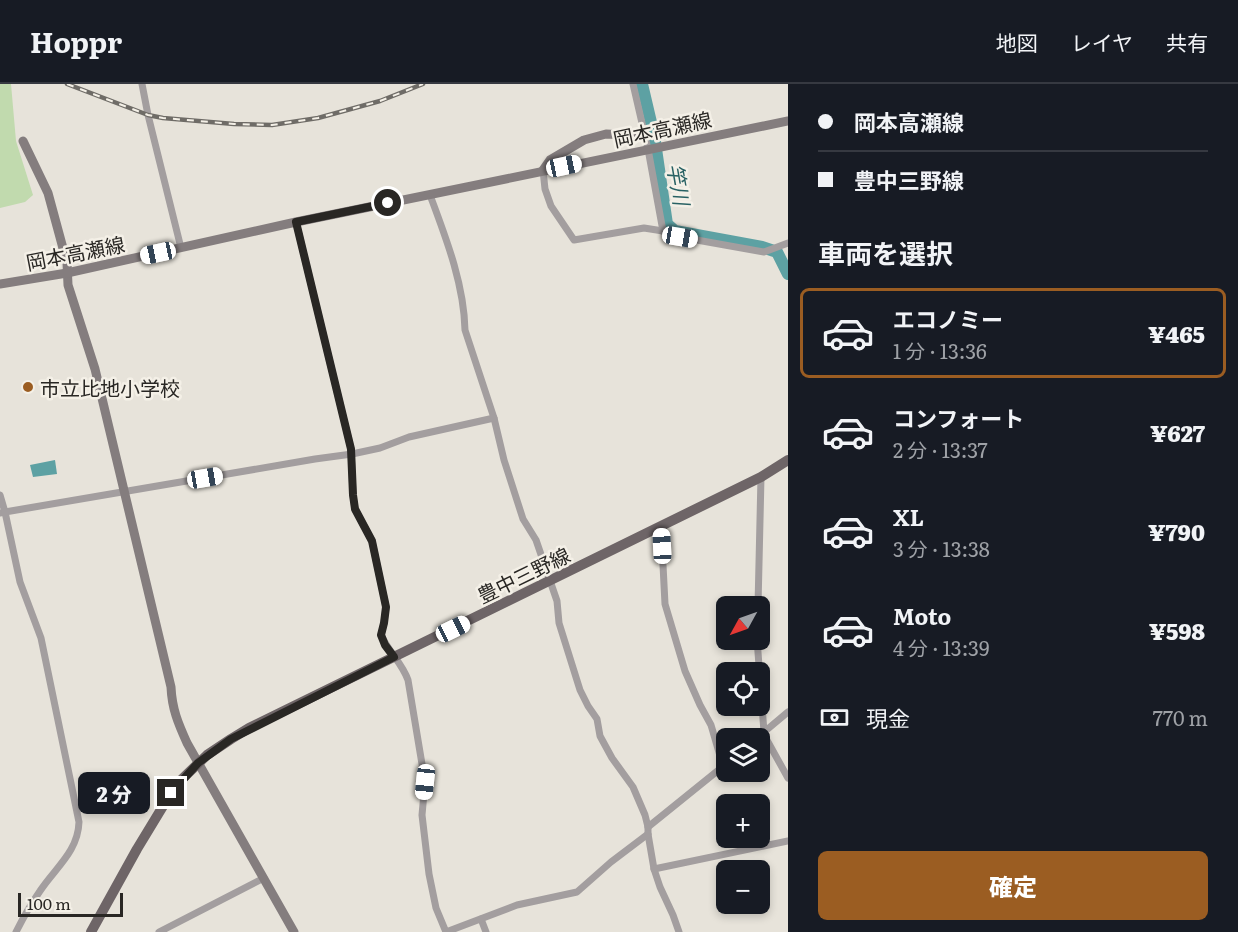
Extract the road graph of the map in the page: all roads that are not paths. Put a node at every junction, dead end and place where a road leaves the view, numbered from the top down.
1 (142, 84) edge
2 (633, 84) edge
3 (788, 121) edge
4 (646, 136) junction
5 (23, 141) dead end
6 (648, 149) junction
7 (543, 170) junction
8 (430, 195) junction
9 (296, 222) junction
10 (663, 231) junction
11 (788, 243) edge
12 (181, 248) junction
13 (66, 273) junction
14 (0, 284) edge
15 (494, 418) junction
16 (352, 454) junction
17 (788, 460) edge
18 (761, 477) junction
19 (124, 492) junction
20 (0, 495) edge
21 (2, 513) edge
22 (662, 526) junction
23 (550, 581) junction
24 (758, 596) edge
25 (758, 650) edge
26 (394, 657) junction
27 (788, 712) edge
28 (762, 728) edge
29 (769, 728) edge
30 (716, 740) edge
31 (770, 748) edge
32 (198, 763) junction
33 (716, 772) edge
34 (788, 778) edge
35 (648, 830) junction
36 (788, 841) edge
37 (654, 869) junction
38 (264, 878) junction
39 (481, 919) junction
40 (16, 932) edge
41 (91, 932) edge
42 (159, 932) edge
43 (294, 932) edge
44 (446, 932) edge
45 (486, 932) edge
46 (679, 932) edge

1 - 12 street
2 - 4 street
3 - 6 street, 岡本高瀬線
4 - 6 street
4 - 7 street, 岡本高瀬線
5 - 13 street
6 - 7 street, 岡本高瀬線
6 - 10 street
7 - 8 street, 岡本高瀬線
7 - 10 street
8 - 9 street, 岡本高瀬線
8 - 15 street
9 - 12 street, 岡本高瀬線
9 - 16 street
10 - 11 street
12 - 13 street, 岡本高瀬線
13 - 14 street, 岡本高瀬線
13 - 19 street
15 - 16 street
15 - 23 street
16 - 19 street
16 - 26 street
17 - 18 main road, 豊中三野線
18 - 22 main road, 豊中三野線
18 - 24 street
19 - 21 street
19 - 32 street
20 - 21 street
21 - 40 street
22 - 23 main road, 豊中三野線
22 - 30 street
23 - 26 main road, 豊中三野線
23 - 35 street
25 - 28 street
26 - 32 main road, 豊中三野線
26 - 44 street
27 - 29 street
31 - 34 street
32 - 38 street
32 - 41 main road, 豊中三野線
33 - 35 street
35 - 37 street
35 - 39 street
36 - 37 street
37 - 46 street
38 - 42 street
38 - 43 street
39 - 44 street
39 - 45 street

